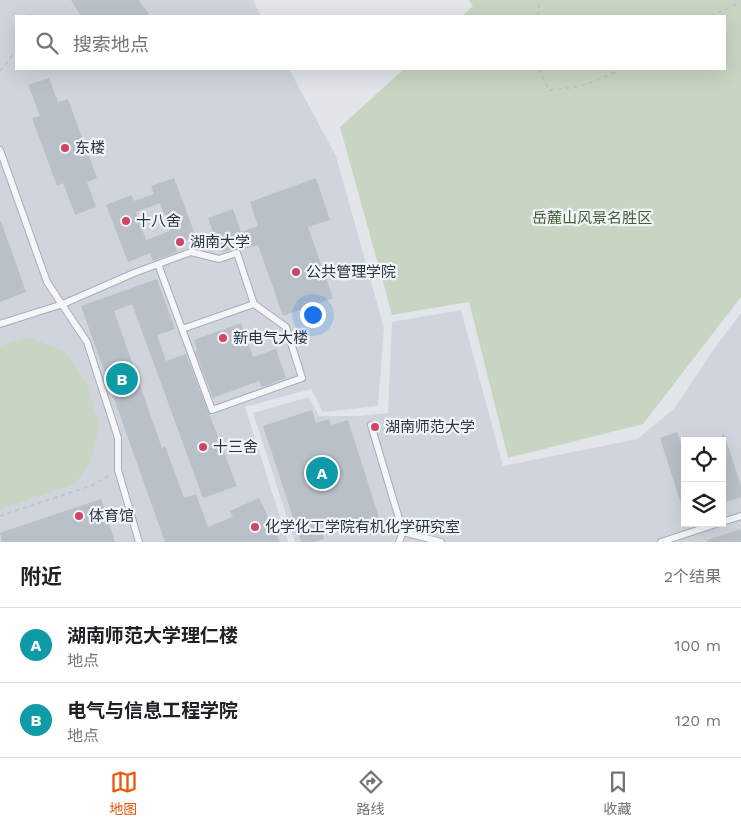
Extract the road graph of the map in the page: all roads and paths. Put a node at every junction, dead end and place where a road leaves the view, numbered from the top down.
1 (539, 0) edge
2 (741, 2) edge
3 (538, 15) edge
4 (713, 15) edge
5 (15, 52) edge
6 (539, 70) edge
7 (618, 70) edge
8 (0, 71) edge
9 (0, 150) edge
10 (158, 264) junction
11 (63, 304) junction
12 (254, 304) junction
13 (0, 324) edge
14 (182, 329) junction
15 (371, 425) dead end
16 (118, 470) junction
17 (0, 516) edge
18 (741, 516) edge
19 (726, 521) edge
20 (708, 527) edge
21 (403, 532) junction
22 (139, 542) edge
23 (399, 542) edge
24 (442, 542) edge
25 (661, 542) edge

1 - 3 path
2 - 4 path
5 - 8 path
6 - 7 path
9 - 11 lane
10 - 11 lane
10 - 12 lane
10 - 14 lane
11 - 13 lane
11 - 16 lane
12 - 14 lane
12 - 14 lane
15 - 21 lane
16 - 17 path
16 - 22 lane
18 - 19 lane
20 - 25 lane
21 - 23 lane
21 - 24 lane

